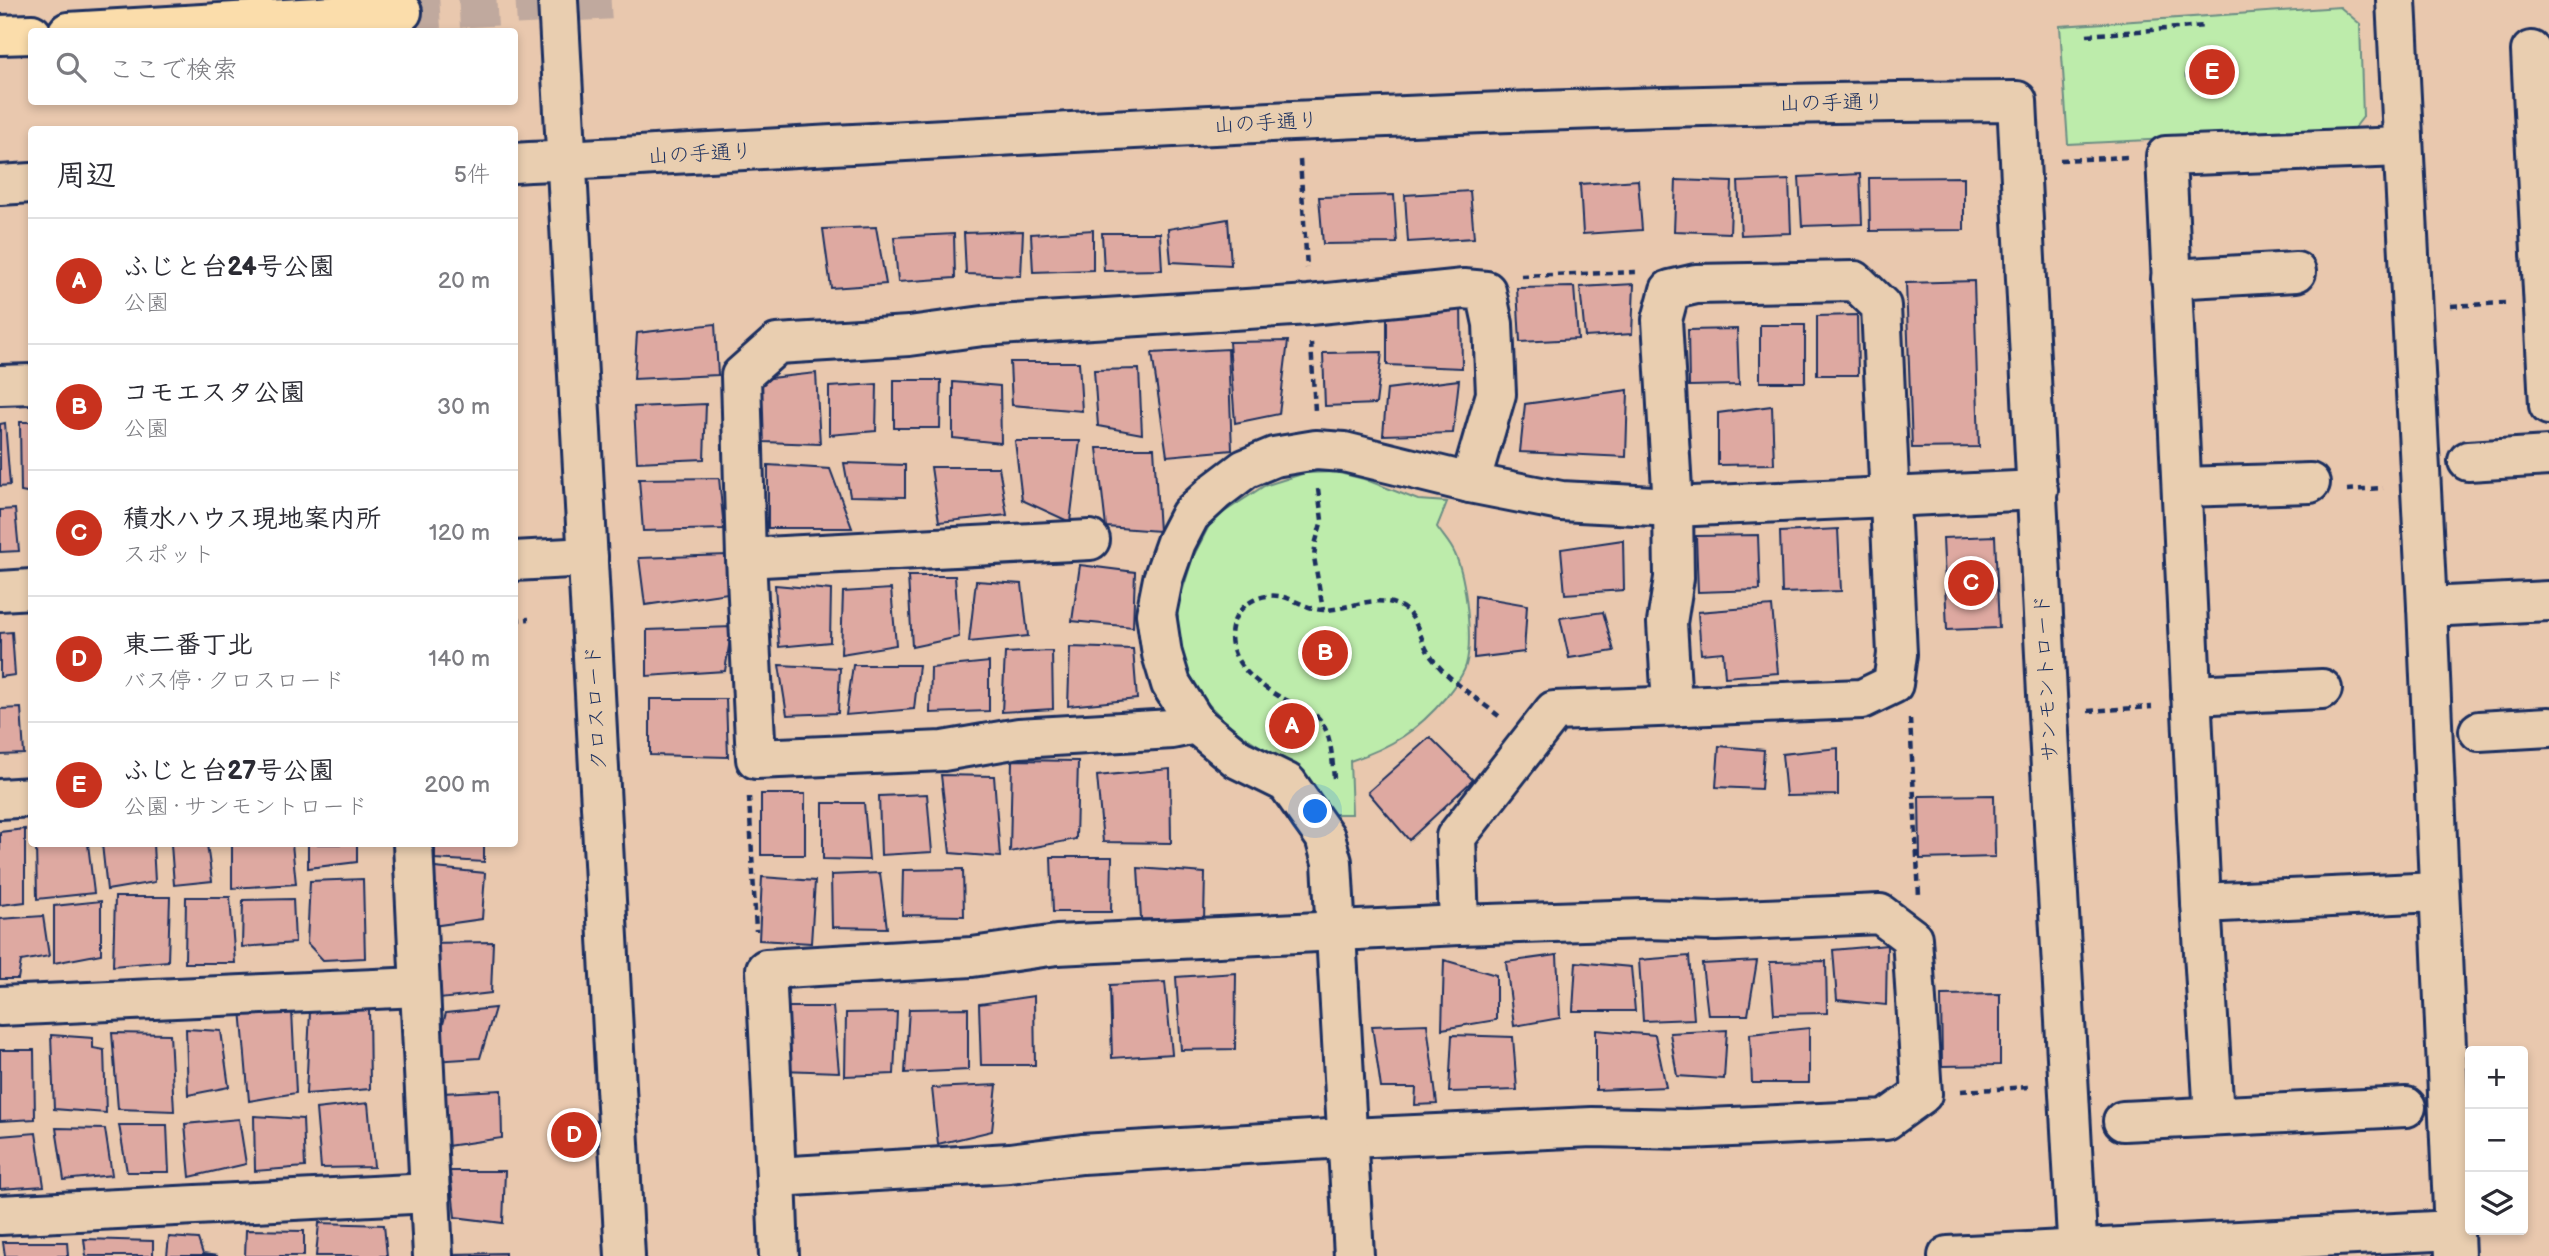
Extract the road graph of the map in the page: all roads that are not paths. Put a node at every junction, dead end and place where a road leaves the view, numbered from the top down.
1 (558, 0) edge
2 (2396, 0) edge
3 (402, 12) tunnel mouth
4 (135, 28) edge
5 (28, 34) edge
6 (0, 36) edge
7 (2531, 51) dead end
8 (2018, 101) joint
9 (2402, 147) junction
10 (567, 160) junction
11 (518, 163) edge
12 (28, 183) edge
13 (0, 185) edge
14 (2545, 252) edge
15 (2296, 272) dead end
16 (2171, 279) junction
17 (28, 384) edge
18 (0, 385) edge
19 (2549, 405) edge
20 (2549, 456) edge
21 (2468, 461) dead end
22 (1469, 483) junction
23 (2323, 486) road end
24 (2182, 487) junction
25 (2038, 490) junction
26 (1888, 496) junction
27 (1673, 508) junction
28 (1090, 540) dead end
29 (588, 557) junction
30 (746, 558) junction
31 (518, 561) edge
32 (28, 589) edge
33 (0, 591) edge
34 (2549, 601) edge
35 (2427, 607) junction
36 (2322, 689) dead end
37 (2191, 699) junction
38 (1672, 705) junction
39 (1196, 724) junction
40 (2549, 727) edge
41 (2479, 731) dead end
42 (28, 797) edge
43 (0, 799) edge
44 (412, 847) edge
45 (2437, 892) junction
46 (2201, 903) junction
47 (1459, 925) junction
48 (1337, 931) junction
49 (419, 987) junction
50 (0, 1006) edge
51 (2406, 1107) dead end
52 (2214, 1116) junction
53 (2123, 1121) dead end
54 (1349, 1139) junction
55 (776, 1177) junction
56 (430, 1193) junction
57 (0, 1215) edge
58 (2454, 1243) edge
59 (2078, 1253) edge
60 (432, 1256) edge
61 (625, 1256) edge
62 (779, 1256) edge
63 (1354, 1256) edge
64 (1948, 1256) edge

1 - 10 street, クロスロード
2 - 9 street
3 - 4 highway
5 - 6 highway
7 - 14 street
8 - 10 street, 山の手通り
8 - 25 street, サンモントロード
9 - 16 street
9 - 35 street
10 - 11 street, 山の手通り
10 - 29 street, クロスロード
12 - 13 street
14 - 19 street
15 - 16 street
16 - 24 street
17 - 18 street
20 - 21 street
22 - 27 street
22 - 30 street
22 - 39 street
23 - 24 street
24 - 37 street
25 - 26 street
25 - 59 street, サンモントロード
26 - 27 street
26 - 27 street
26 - 38 street
27 - 38 street
28 - 30 street
29 - 31 street
29 - 61 street, クロスロード
30 - 39 street
32 - 33 street
34 - 35 street
35 - 45 street
36 - 37 street
37 - 46 street
38 - 47 street
39 - 48 street
40 - 41 street
42 - 43 street
44 - 49 street
45 - 46 street
45 - 58 street
46 - 52 street
47 - 48 street
47 - 54 street
48 - 54 street
48 - 55 street
49 - 50 street
49 - 56 street
51 - 52 street
52 - 53 street
54 - 55 street
54 - 63 street
55 - 62 street
56 - 57 street
56 - 60 street
58 - 59 street
59 - 64 street

